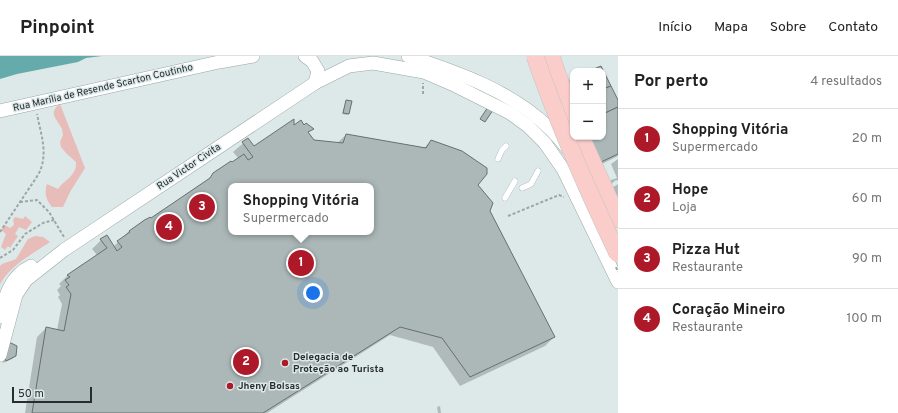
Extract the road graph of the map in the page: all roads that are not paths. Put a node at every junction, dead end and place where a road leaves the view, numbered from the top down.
1 (253, 56) edge
2 (305, 56) edge
3 (408, 56) edge
4 (535, 56) edge
5 (551, 56) edge
6 (315, 83) junction
7 (570, 110) edge
8 (0, 111) edge
9 (582, 140) edge
10 (506, 146) dead end
11 (498, 159) dead end
12 (538, 172) dead end
13 (515, 181) dead end
14 (522, 188) dead end
15 (505, 198) dead end
16 (618, 220) edge
17 (67, 248) junction
18 (618, 254) edge
19 (618, 282) edge
20 (0, 317) edge
21 (0, 355) edge

1 - 8 street, Rua Marília de Resende Scarton Coutinho
2 - 6 street
3 - 16 street
4 - 18 main road, bridge
5 - 7 main road
6 - 17 street, Rua Victor Civita
6 - 19 street
9 - 16 main road
10 - 11 lane
12 - 14 lane
13 - 15 lane
17 - 20 street, Rua Victor Civita
17 - 21 street, Rua Victor Civita

